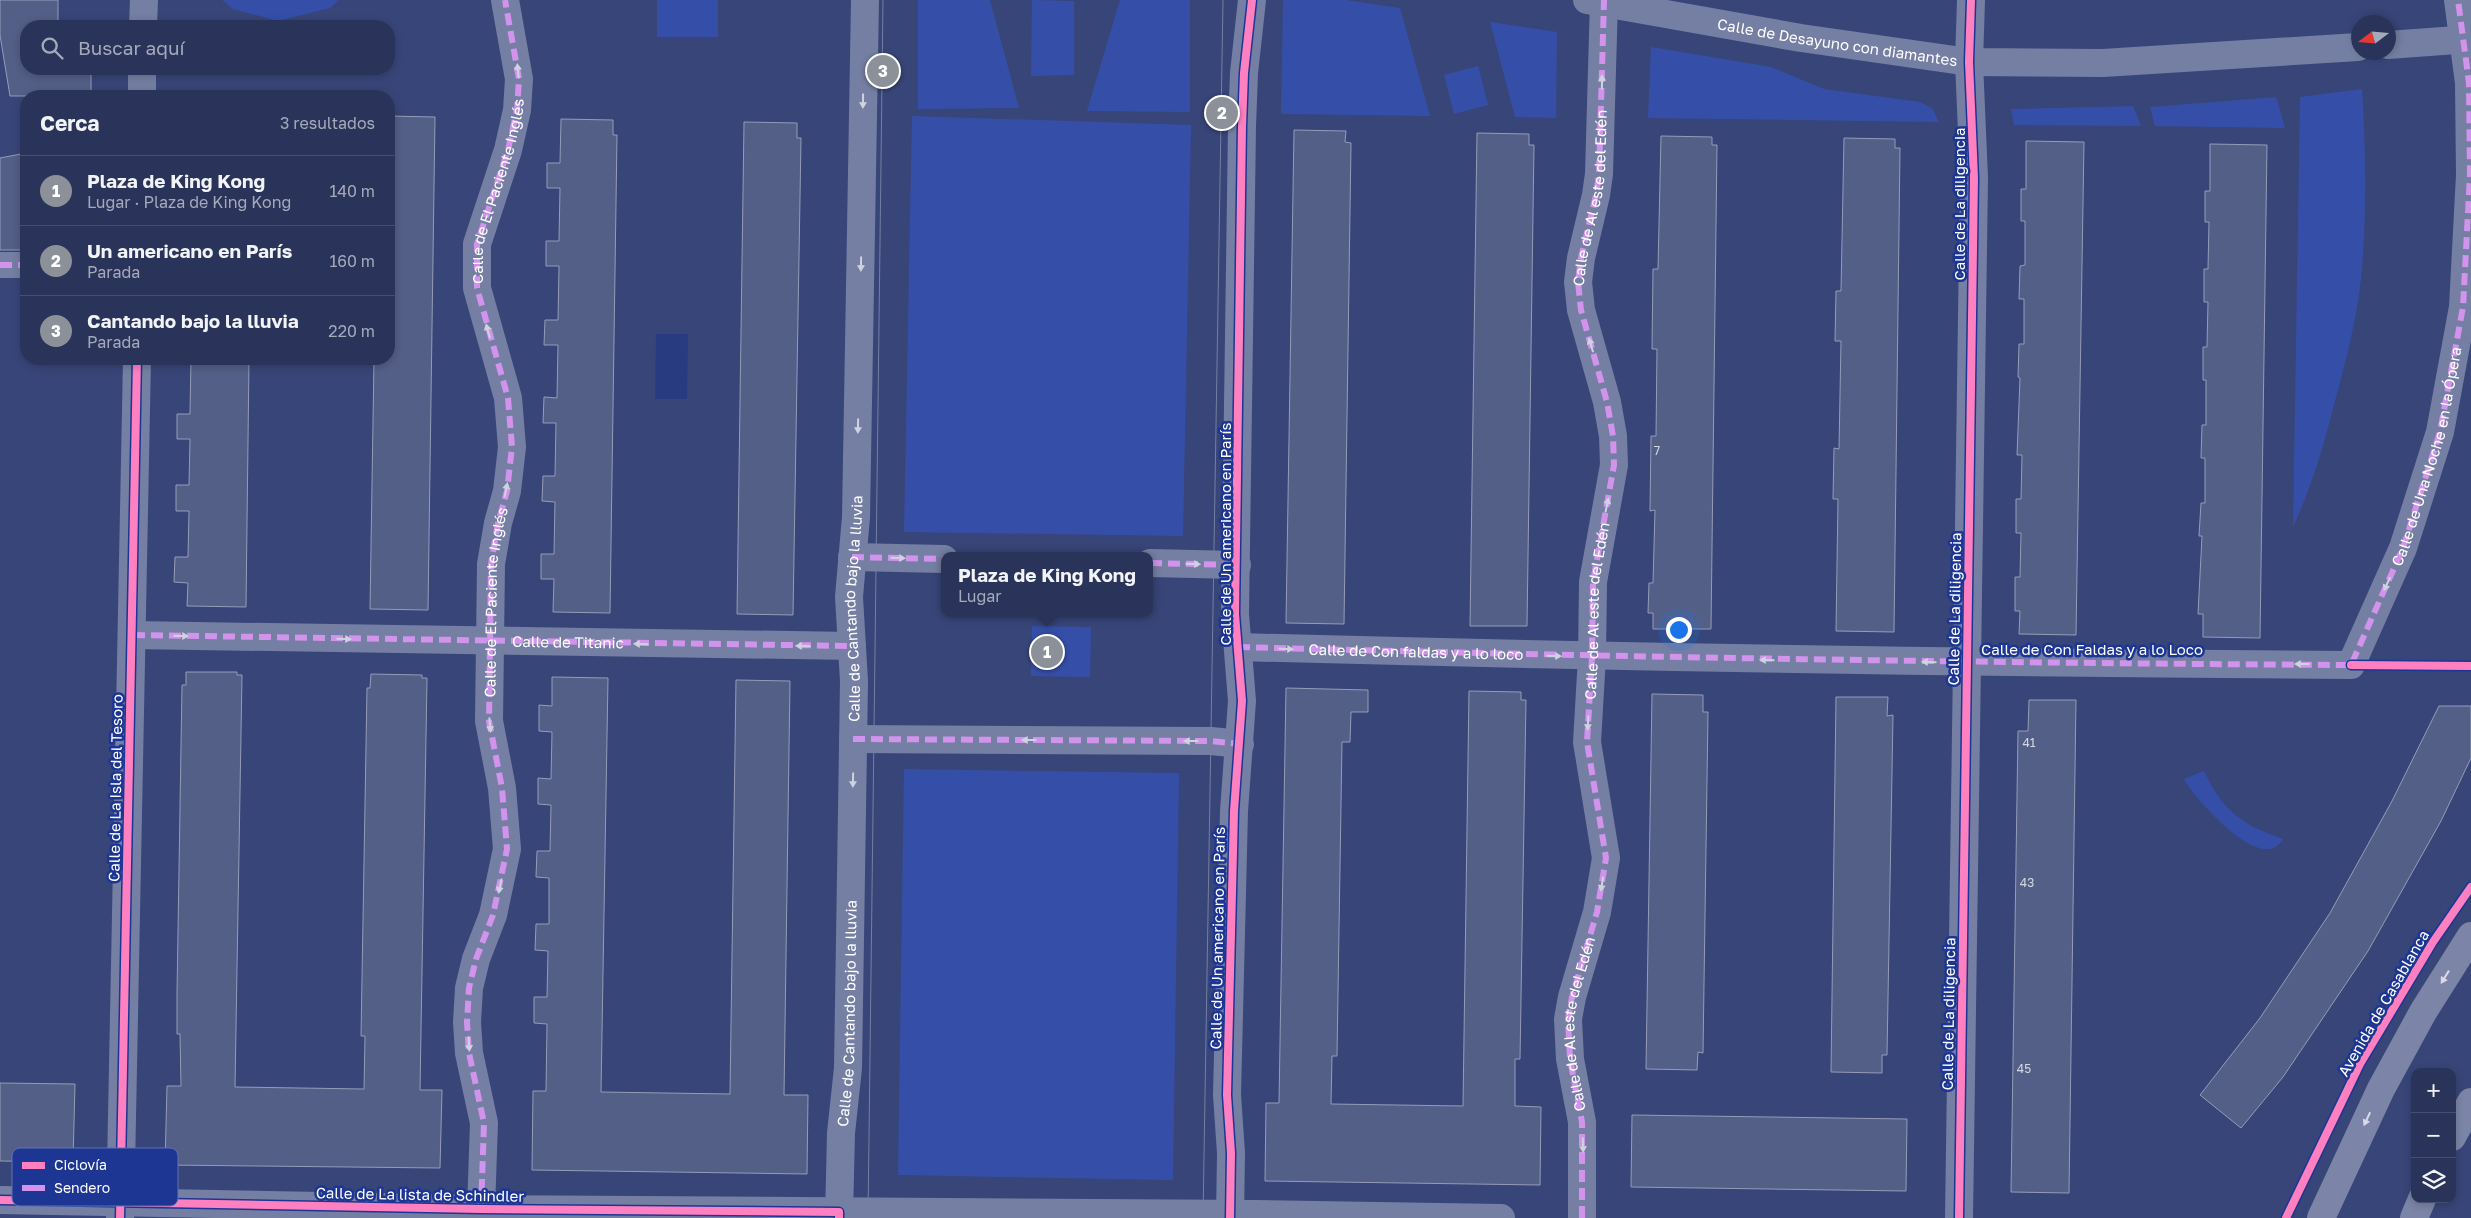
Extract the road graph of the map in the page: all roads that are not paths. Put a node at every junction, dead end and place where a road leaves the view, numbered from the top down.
1 (144, 0) edge
2 (505, 0) edge
3 (865, 0) edge
4 (1252, 0) edge
5 (1971, 0) edge
6 (2458, 0) edge
7 (1598, 1) edge
8 (143, 20) edge
9 (2468, 39) edge
10 (2396, 44) edge
11 (2351, 47) edge
12 (1969, 62) junction
13 (142, 75) edge
14 (142, 90) edge
15 (0, 265) edge
16 (20, 265) edge
17 (137, 365) edge
18 (852, 557) junction
19 (941, 559) edge
20 (1153, 563) edge
21 (1237, 565) junction
22 (132, 635) junction
23 (491, 642) junction
24 (852, 646) junction
25 (1238, 648) junction
26 (1592, 657) junction
27 (1967, 662) junction
28 (2350, 665) joint
29 (853, 739) junction
30 (1240, 744) junction
31 (2471, 936) edge
32 (2471, 1102) edge
33 (2456, 1130) edge
34 (121, 1148) edge
35 (2420, 1203) edge
36 (72, 1206) edge
37 (481, 1209) junction
38 (120, 1210) edge
39 (839, 1215) edge
40 (1230, 1216) edge
41 (1500, 1218) edge
42 (1582, 1218) edge
43 (1959, 1218) edge
44 (2321, 1218) edge
45 (2414, 1218) edge

1 - 8 street
23 -> 2 street, Calle de El Paciente Inglés
3 -> 18 street, Calle de Cantando bajo la lluvia
4 - 21 street, Calle de Un americano en París
5 - 12 street, Calle de La diligencia
6 - 9 street, Calle de Una Noche en la Ópera
7 - 12 street, Calle de Desayuno con diamantes
26 -> 7 street, Calle de Al este del Edén
9 - 10 street
9 -> 28 street, Calle de Una Noche en la Ópera
11 - 12 street, Calle de Desayuno con diamantes
12 - 27 street, Calle de La diligencia
13 - 14 street
15 - 16 street
17 - 22 street, Calle de La Isla del Tesoro
18 -> 19 street
18 - 24 street, Calle de Cantando bajo la lluvia
20 -> 21 street
21 - 25 street, Calle de Un americano en París
22 -> 23 street, Calle de Titanic
22 - 34 street, Calle de La Isla del Tesoro
24 -> 23 street, Calle de Titanic
23 -> 37 street, Calle de El Paciente Inglés
24 - 29 street, Calle de Cantando bajo la lluvia
25 -> 26 street, Calle de Con faldas y a lo loco
25 - 30 street, Calle de Un americano en París
27 -> 26 street, Calle de Con Faldas y a lo Loco
26 -> 42 street, Calle de Al este del Edén
28 -> 27 street, Calle de Con Faldas y a lo Loco
27 - 43 street, Calle de La diligencia
30 -> 29 street
29 -> 39 street, Calle de Cantando bajo la lluvia
30 - 40 street, Calle de Un americano en París
31 -> 44 main road
32 - 33 main road
35 - 45 main road
36 - 38 street, Calle de La lista de Schindler
37 - 38 street, Calle de La lista de Schindler
37 - 39 street, Calle de La lista de Schindler
39 - 40 street, Calle de La lista de Schindler
40 - 41 street, Calle de La lista de Schindler

